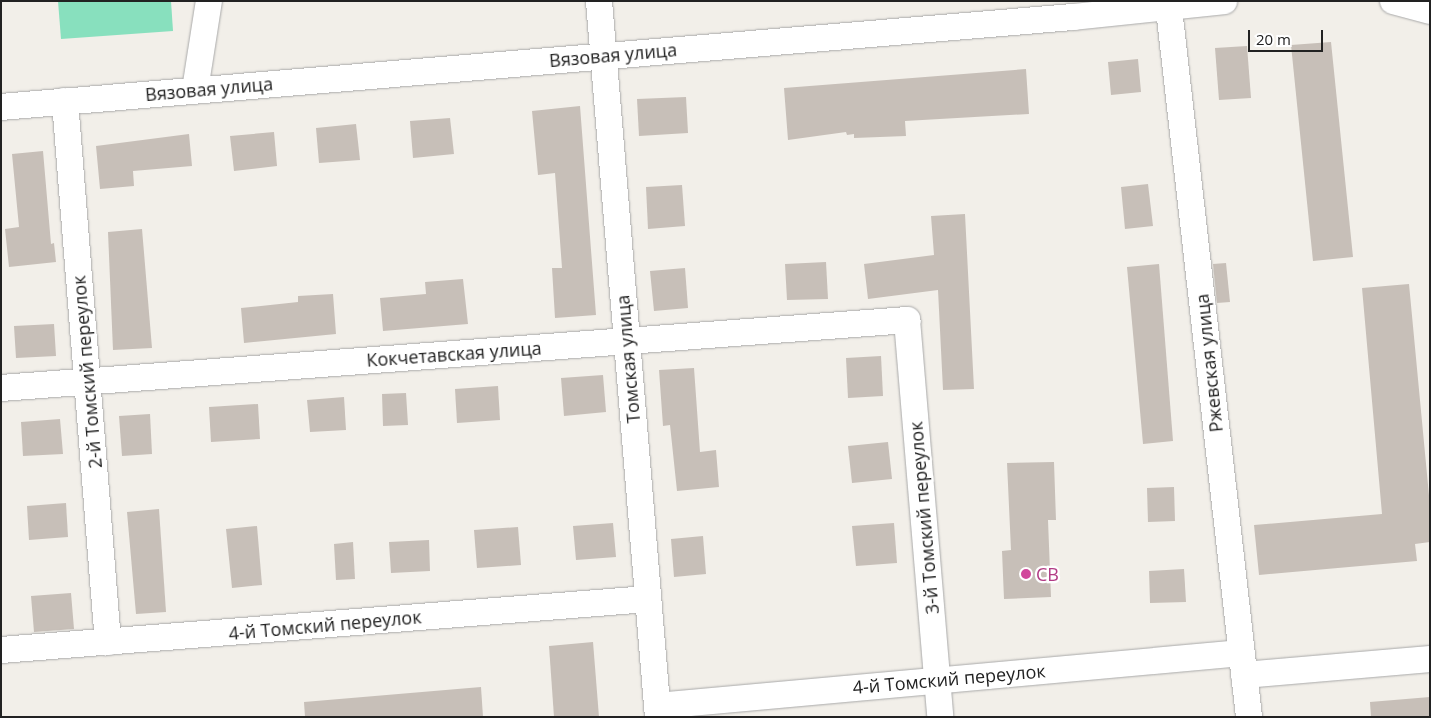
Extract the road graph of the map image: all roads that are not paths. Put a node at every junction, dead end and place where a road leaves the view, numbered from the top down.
1 (208, 1) edge
2 (599, 1) edge
3 (1224, 1) edge
4 (1393, 1) edge
5 (1169, 9) junction
6 (1430, 11) edge
7 (603, 56) junction
8 (195, 90) junction
9 (65, 102) junction
10 (1, 107) edge
11 (907, 320) joint
12 (627, 341) junction
13 (88, 381) junction
14 (1, 388) edge
15 (648, 599) junction
16 (108, 642) junction
17 (1, 650) edge
18 (1430, 659) edge
19 (1243, 664) junction
20 (937, 680) junction
21 (658, 711) edge
22 (940, 717) edge
23 (1249, 717) edge

1 - 8 street
2 - 7 street, Томская улица
3 - 5 street, Вязовая улица
4 - 6 street
5 - 7 street, Вязовая улица
5 - 19 street, Ржевская улица
7 - 8 street, Вязовая улица
7 - 12 street, Томская улица
8 - 9 street, Вязовая улица
9 - 10 street, Вязовая улица
9 - 13 street, 2-й Томский переулок
11 - 12 street, Кокчетавская улица
11 - 20 street, 3-й Томский переулок
12 - 13 street, Кокчетавская улица
12 - 15 street, Томская улица
13 - 14 street, Кокчетавская улица
13 - 16 street, 2-й Томский переулок
15 - 16 street, 4-й Томский переулок
15 - 21 street, Томская улица
16 - 17 street, 4-й Томский переулок
18 - 19 street, 4-й Томский переулок
19 - 20 street, 4-й Томский переулок
19 - 23 street, Ржевская улица
20 - 21 street, 4-й Томский переулок
20 - 22 street, 3-й Томский переулок

